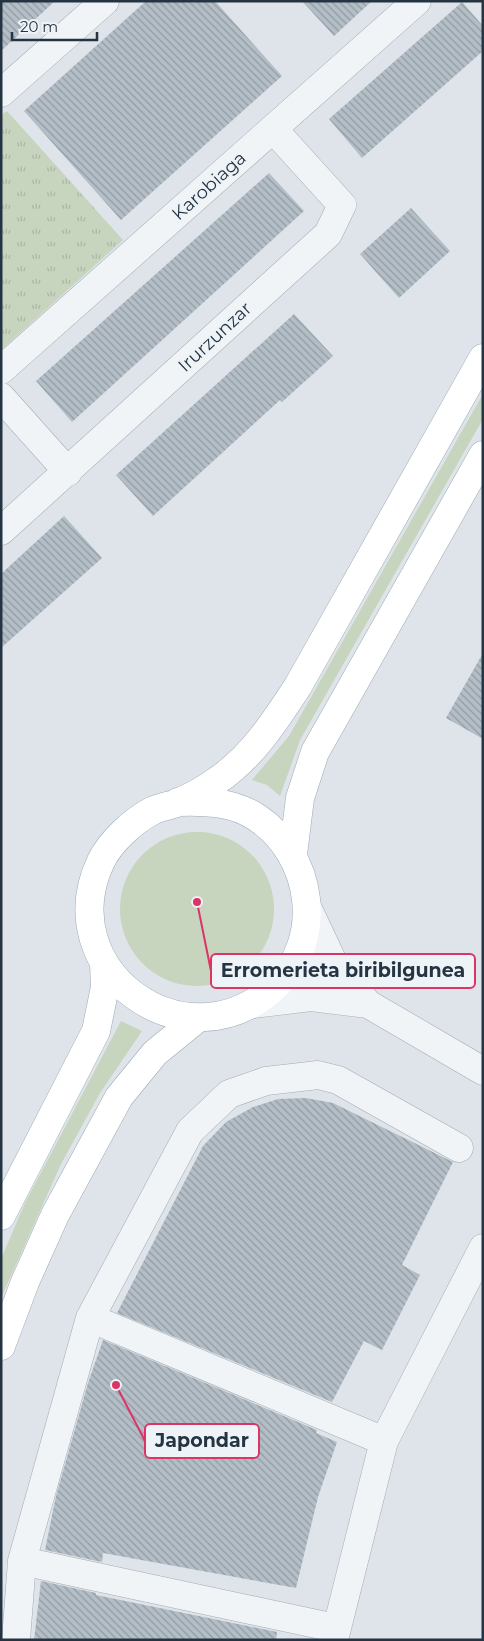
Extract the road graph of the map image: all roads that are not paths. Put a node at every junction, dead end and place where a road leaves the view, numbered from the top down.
1 (105, 1) edge
2 (417, 1) edge
3 (1, 93) edge
4 (273, 129) junction
5 (483, 358) edge
6 (1, 370) edge
7 (1, 398) edge
8 (483, 455) edge
9 (68, 472) junction
10 (1, 531) edge
11 (178, 802) junction
12 (293, 854) junction
13 (308, 909) junction
14 (104, 964) junction
15 (252, 1004) junction
16 (368, 1004) junction
17 (198, 1018) junction
18 (483, 1071) edge
19 (459, 1148) dead end
20 (1, 1216) edge
21 (483, 1248) edge
22 (90, 1318) junction
23 (1, 1346) edge
24 (384, 1441) junction
25 (22, 1562) junction
26 (335, 1634) edge
27 (16, 1640) edge

1 - 3 street
2 - 4 street, Karobiaga
4 - 6 street, Karobiaga
4 - 9 street, Irurzunzar
5 - 11 main road
7 - 9 street
8 - 12 main road
9 - 10 street, Irurzunzar
11 - 12 main road
11 - 14 main road
12 - 13 main road
13 - 15 main road
13 - 16 street
14 - 17 main road
14 - 20 main road
15 - 16 street
15 - 17 main road
16 - 18 street
17 - 23 main road
19 - 22 street
21 - 24 street
22 - 24 street
22 - 25 street
24 - 26 street
25 - 26 street
25 - 27 street

